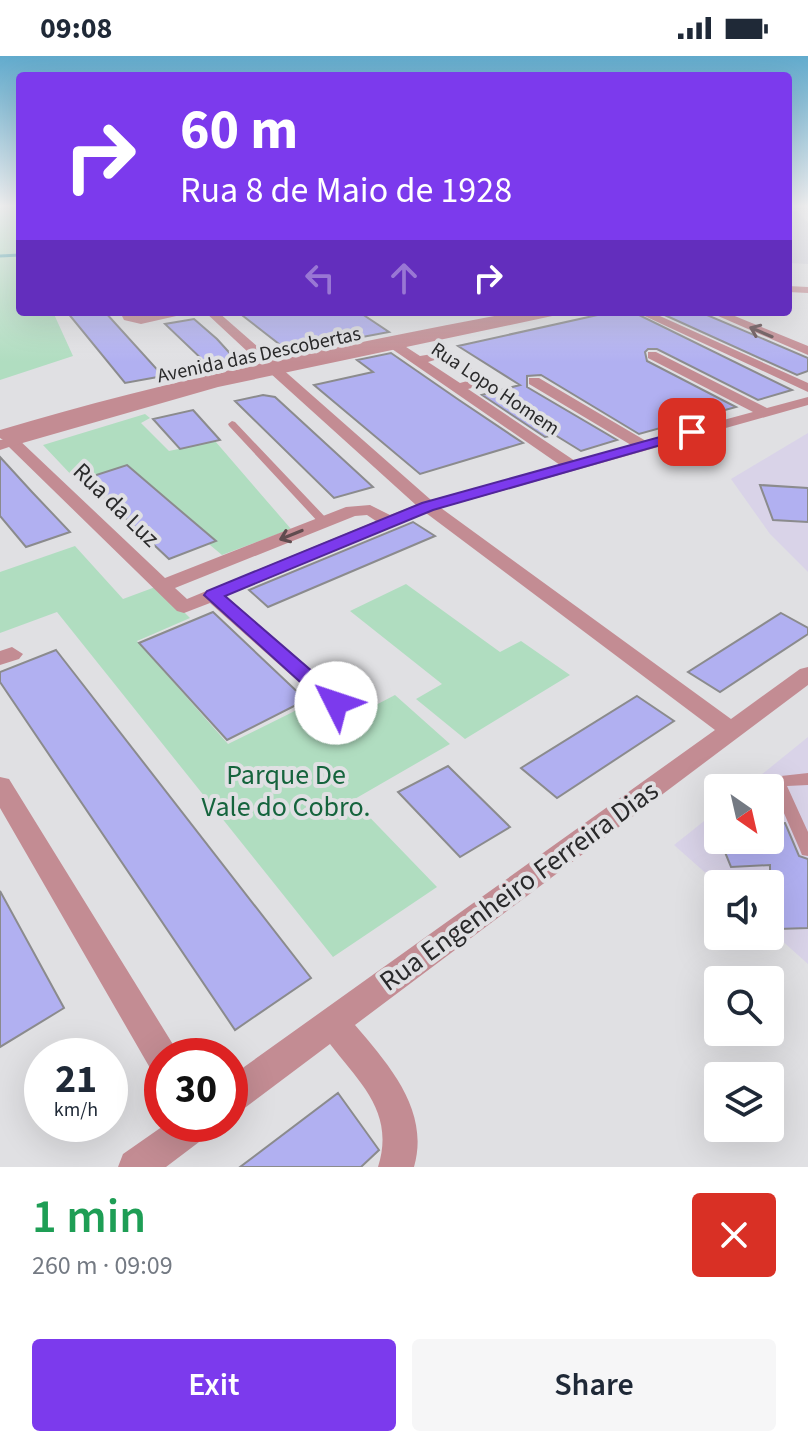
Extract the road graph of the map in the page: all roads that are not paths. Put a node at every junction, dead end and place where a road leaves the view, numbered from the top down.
1 (127, 316) edge
2 (164, 316) edge
3 (215, 316) edge
4 (510, 316) edge
5 (545, 316) edge
6 (651, 316) edge
7 (725, 316) edge
8 (396, 346) junction
9 (808, 351) edge
10 (652, 355) dead end
11 (418, 361) junction
12 (272, 367) junction
13 (534, 381) dead end
14 (457, 388) junction
15 (808, 388) edge
16 (808, 401) edge
17 (766, 413) junction
18 (232, 424) dead end
19 (6, 443) edge
20 (642, 445) junction
21 (571, 465) junction
22 (428, 506) junction
23 (324, 522) junction
24 (389, 522) junction
25 (162, 586) junction
26 (213, 595) junction
27 (808, 674) edge
28 (336, 703) dead end
29 (730, 730) junction
30 (808, 779) edge
31 (0, 786) edge
32 (808, 850) edge
33 (333, 1022) junction
34 (151, 1038) edge
35 (248, 1085) edge
36 (170, 1142) edge
37 (136, 1167) edge
38 (396, 1167) edge

1 - 2 street
3 - 12 street
4 - 12 street, Avenida das Descobertas
5 - 8 street, Avenida das Descobertas
6 - 15 street
9 -> 7 street
8 - 11 street, Rua Lopo Homem
8 - 12 street, Avenida das Descobertas
10 - 17 street
11 - 14 street, Rua Lopo Homem
11 - 14 street
12 - 19 street, Avenida das Descobertas
12 - 22 street
13 - 20 street
14 - 21 street, Rua Lopo Homem
16 - 17 street
17 - 20 street
18 - 23 lane
19 - 25 street, Rua da Luz
20 - 21 street
21 - 22 street
22 - 24 street
22 - 29 street
23 - 24 street
23 -> 25 street
24 - 26 street
25 - 26 street, Rua da Luz
26 - 28 street
27 - 29 street, Rua Engenheiro Ferreira Dias
29 - 33 street, Rua Engenheiro Ferreira Dias
30 - 32 lane
31 - 34 street
33 - 35 street, Rua Engenheiro Ferreira Dias
33 - 38 street
36 - 37 street

